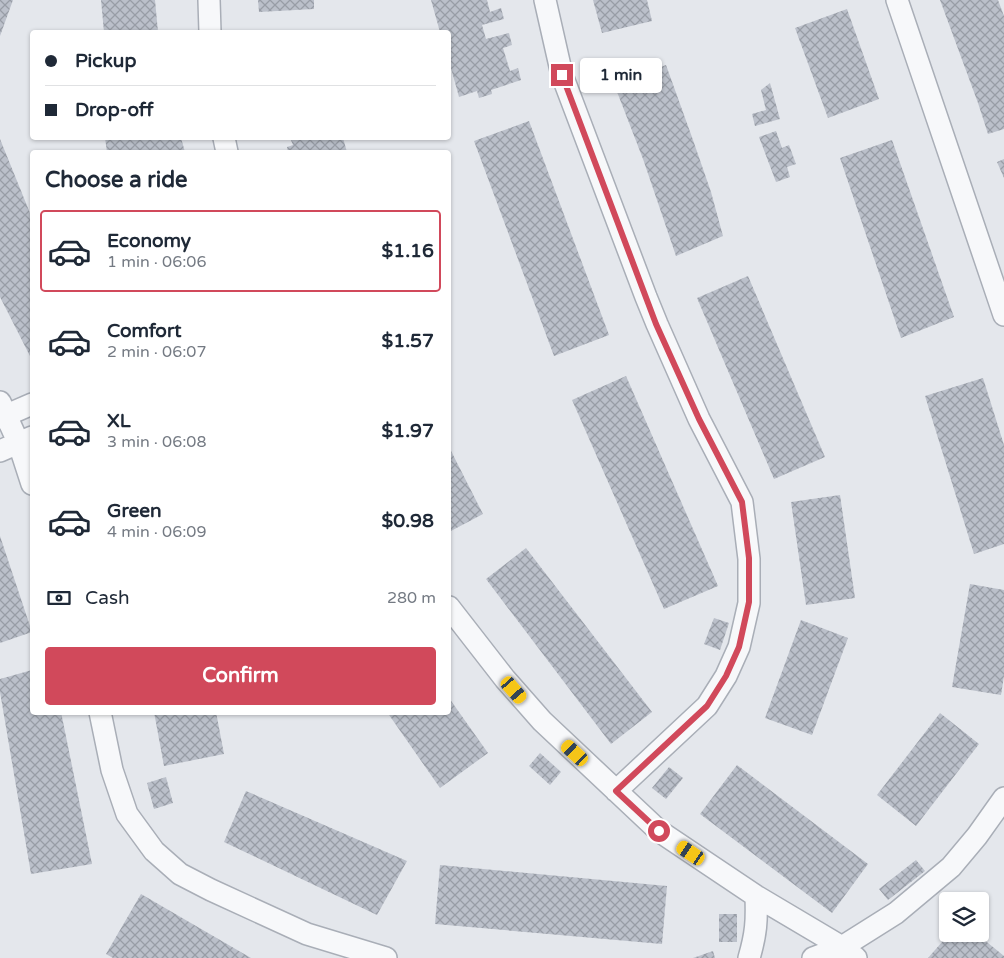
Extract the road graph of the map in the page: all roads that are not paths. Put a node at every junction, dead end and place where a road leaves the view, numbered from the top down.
1 (209, 0) edge
2 (545, 0) edge
3 (897, 0) edge
4 (210, 30) edge
5 (1004, 315) edge
6 (30, 405) edge
7 (2, 412) edge
8 (17, 444) edge
9 (30, 479) edge
10 (451, 610) edge
11 (101, 715) edge
12 (616, 791) junction
13 (1004, 798) edge
14 (756, 896) junction
15 (849, 953) edge
16 (386, 958) edge
17 (749, 958) edge
18 (813, 958) edge

1 - 4 street
2 - 12 street
3 - 5 street
6 - 7 street
7 - 8 street
8 - 9 street
10 - 12 street
11 - 16 street
12 - 14 street
13 - 15 street
14 - 15 street
14 - 17 street
15 - 18 street

